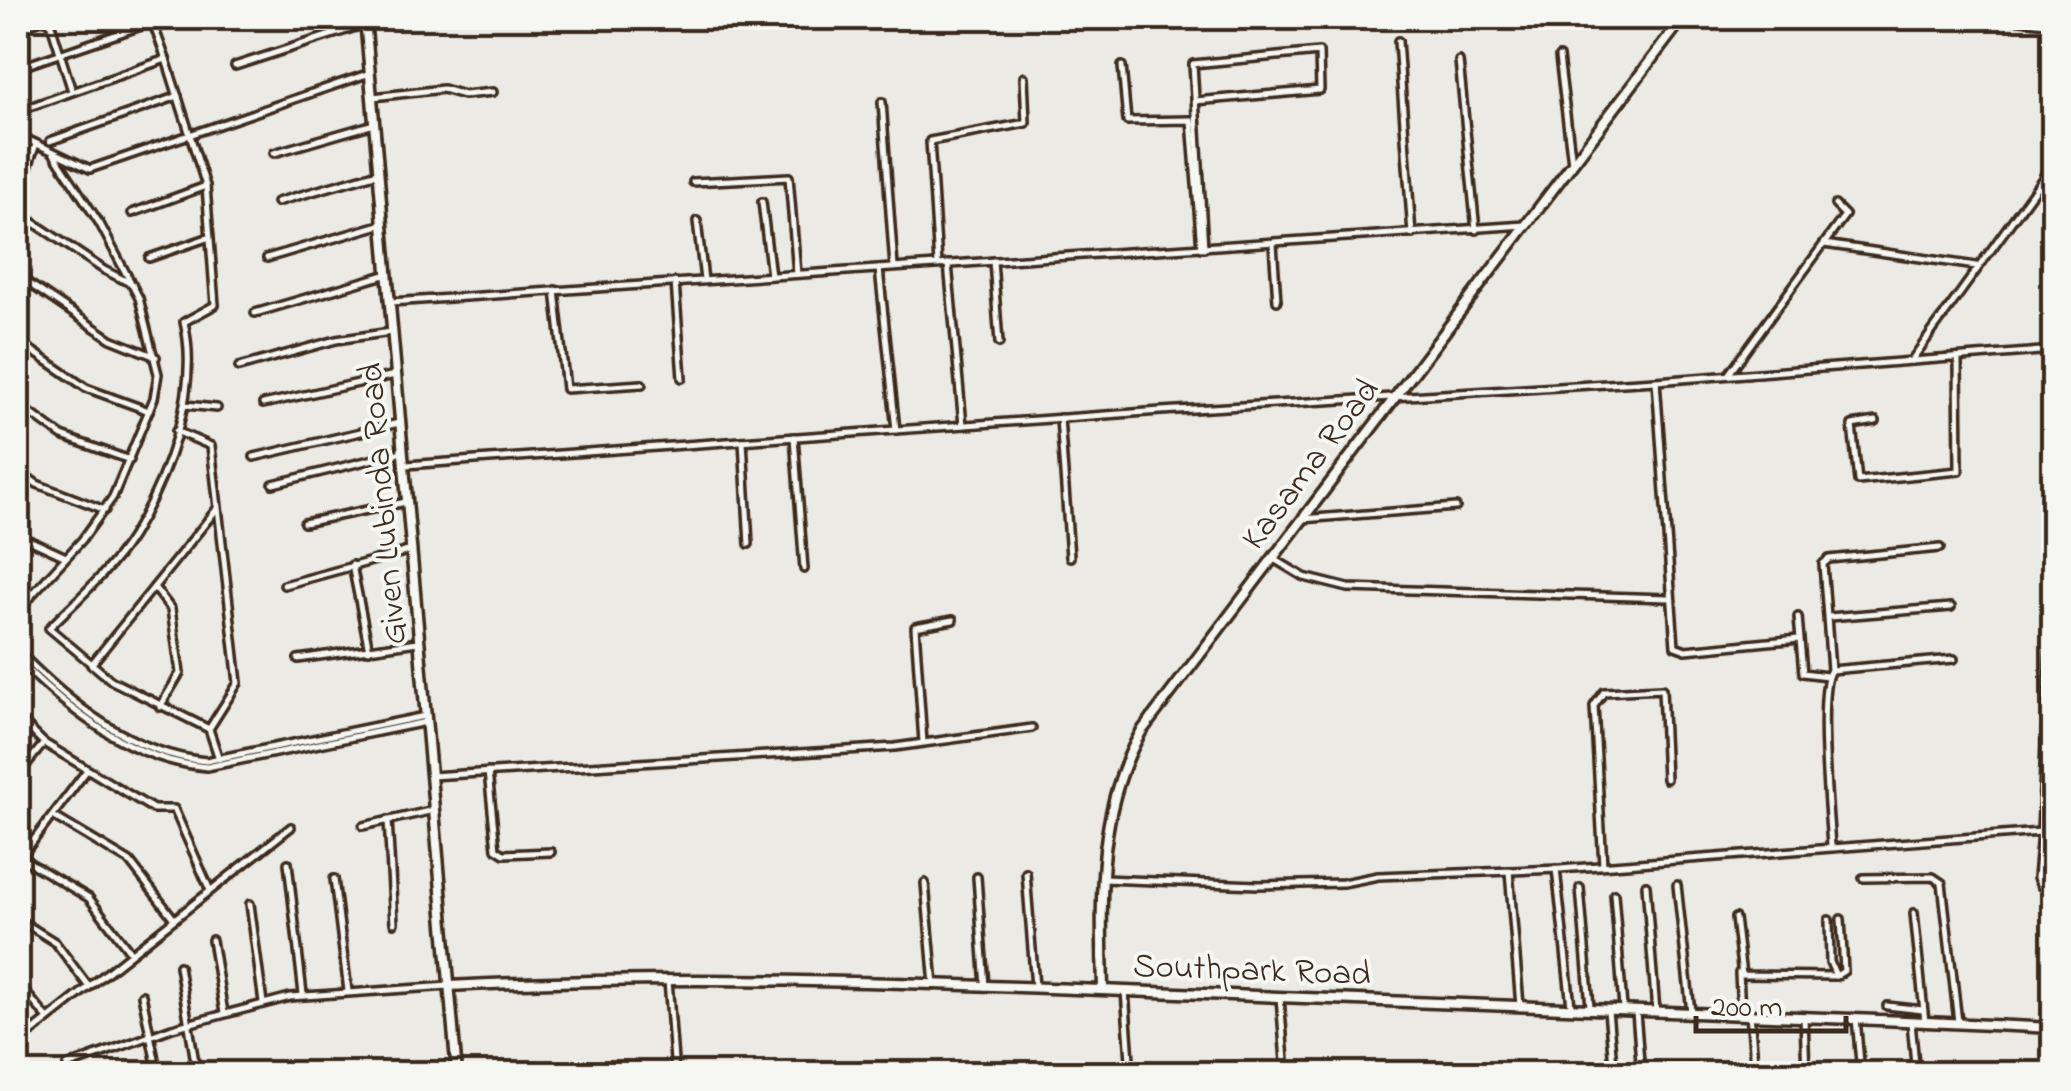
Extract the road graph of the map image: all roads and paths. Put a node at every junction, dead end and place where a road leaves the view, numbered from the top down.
1 (48, 18) edge
2 (1683, 18) edge
3 (2005, 18) edge
4 (152, 20) edge
5 (365, 21) edge
6 (2054, 24) edge
7 (18, 28) edge
8 (1398, 41) dead end
9 (60, 54) junction
10 (1558, 57) dead end
11 (166, 59) junction
12 (1459, 61) dead end
13 (235, 66) dead end
14 (1122, 66) dead end
15 (18, 68) edge
16 (370, 73) junction
17 (1024, 77) dead end
18 (72, 92) junction
19 (493, 92) dead end
20 (178, 96) junction
21 (372, 97) junction
22 (1195, 101) junction
23 (882, 102) dead end
24 (18, 111) edge
25 (374, 124) junction
26 (191, 134) junction
27 (18, 135) edge
28 (50, 141) dead end
29 (36, 144) junction
30 (54, 154) junction
31 (274, 154) dead end
32 (2054, 154) edge
33 (1572, 164) junction
34 (378, 172) junction
35 (693, 182) dead end
36 (206, 186) junction
37 (18, 196) edge
38 (278, 202) dead end
39 (762, 202) dead end
40 (1835, 205) dead end
41 (18, 212) edge
42 (132, 212) dead end
43 (697, 221) dead end
44 (383, 224) junction
45 (1525, 225) junction
46 (1476, 230) junction
47 (1412, 234) junction
48 (208, 238) junction
49 (1273, 243) junction
50 (1824, 244) junction
51 (1202, 248) junction
52 (148, 258) dead end
53 (267, 258) dead end
54 (993, 261) junction
55 (938, 264) junction
56 (948, 264) junction
57 (1976, 266) junction
58 (894, 267) junction
59 (878, 268) junction
60 (388, 274) junction
61 (797, 274) junction
62 (18, 276) edge
63 (770, 276) junction
64 (704, 280) junction
65 (674, 282) junction
66 (132, 284) junction
67 (555, 290) junction
68 (1277, 301) dead end
69 (391, 302) junction
70 (255, 313) dead end
71 (394, 332) junction
72 (18, 341) edge
73 (999, 342) dead end
74 (2054, 350) edge
75 (156, 357) junction
76 (1958, 358) junction
77 (1911, 362) junction
78 (240, 367) dead end
79 (398, 374) junction
80 (1728, 375) junction
81 (682, 378) dead end
82 (1656, 382) junction
83 (642, 384) dead end
84 (1392, 400) junction
85 (18, 404) edge
86 (263, 404) dead end
87 (185, 405) junction
88 (217, 408) dead end
89 (148, 411) junction
90 (1060, 418) junction
91 (1876, 421) dead end
92 (402, 422) junction
93 (962, 425) junction
94 (896, 430) junction
95 (176, 431) junction
96 (794, 437) junction
97 (743, 440) junction
98 (404, 452) junction
99 (254, 457) dead end
100 (130, 460) junction
101 (406, 465) junction
102 (18, 470) edge
103 (273, 484) dead end
104 (408, 501) junction
105 (218, 508) junction
106 (1456, 508) dead end
107 (105, 510) junction
108 (1302, 520) junction
109 (304, 523) dead end
110 (18, 535) edge
111 (750, 544) dead end
112 (1940, 548) dead end
113 (412, 550) junction
114 (1070, 557) dead end
115 (1272, 557) junction
116 (66, 558) junction
117 (2054, 558) edge
118 (352, 565) junction
119 (804, 569) dead end
120 (284, 585) dead end
121 (154, 587) junction
122 (18, 592) edge
123 (31, 597) junction
124 (1668, 598) junction
125 (1951, 607) dead end
126 (18, 610) edge
127 (1798, 617) dead end
128 (1829, 617) junction
129 (953, 620) dead end
130 (2052, 634) edge
131 (1800, 639) junction
132 (420, 642) junction
133 (370, 650) junction
134 (18, 651) edge
135 (298, 659) dead end
136 (1954, 659) dead end
137 (18, 660) edge
138 (91, 666) junction
139 (1829, 673) junction
140 (160, 708) junction
141 (18, 717) edge
142 (426, 718) junction
143 (2050, 725) edge
144 (1032, 728) dead end
145 (209, 729) junction
146 (923, 742) junction
147 (44, 743) junction
148 (220, 761) junction
149 (87, 770) junction
150 (488, 772) junction
151 (18, 776) edge
152 (431, 776) junction
153 (1666, 779) dead end
154 (434, 810) junction
155 (53, 816) junction
156 (388, 820) junction
157 (363, 826) dead end
158 (291, 827) dead end
159 (2041, 832) junction
160 (1831, 846) junction
161 (552, 852) dead end
162 (19, 859) edge
163 (288, 863) dead end
164 (1603, 864) junction
165 (1556, 869) junction
166 (1508, 872) junction
167 (1026, 873) dead end
168 (977, 877) dead end
169 (1103, 878) junction
170 (1863, 878) dead end
171 (334, 879) dead end
172 (925, 883) dead end
173 (1646, 885) dead end
174 (1677, 885) dead end
175 (2054, 886) edge
176 (1580, 888) dead end
177 (210, 890) junction
178 (1614, 894) dead end
179 (250, 904) dead end
180 (1914, 913) dead end
181 (1735, 918) dead end
182 (18, 919) edge
183 (1841, 919) dead end
184 (174, 920) junction
185 (1829, 920) dead end
186 (394, 924) dead end
187 (212, 940) dead end
188 (132, 953) junction
189 (179, 966) dead end
190 (1739, 973) junction
191 (1836, 976) junction
192 (668, 978) junction
193 (18, 983) edge
194 (934, 985) junction
195 (449, 986) junction
196 (89, 987) junction
197 (985, 987) junction
198 (1035, 988) junction
199 (1102, 989) junction
200 (348, 990) junction
201 (1125, 991) junction
202 (303, 994) junction
203 (142, 996) dead end
204 (1280, 996) junction
205 (264, 1003) junction
206 (1520, 1006) junction
207 (1887, 1006) dead end
208 (1572, 1009) junction
209 (1590, 1010) junction
210 (1924, 1010) junction
211 (1608, 1012) junction
212 (1623, 1012) junction
213 (1636, 1012) junction
214 (1656, 1012) junction
215 (1691, 1012) junction
216 (1745, 1013) junction
217 (224, 1014) junction
218 (1804, 1014) junction
219 (1856, 1018) junction
220 (48, 1020) junction
221 (1911, 1021) junction
222 (1925, 1022) junction
223 (188, 1023) junction
224 (1958, 1024) junction
225 (2054, 1028) edge
226 (152, 1034) junction
227 (18, 1043) edge
228 (67, 1066) dead end
229 (1641, 1070) edge
230 (1755, 1072) edge
231 (158, 1074) edge
232 (197, 1074) edge
233 (457, 1074) edge
234 (675, 1074) edge
235 (1132, 1074) edge
236 (1286, 1074) edge
237 (1614, 1074) edge
238 (1806, 1074) edge
239 (1861, 1074) edge
240 (1916, 1074) edge

1 - 7 street
1 - 9 street
2 - 33 street, Kasama Road
3 - 6 street
4 - 9 street
4 - 11 street
5 - 13 street
5 - 16 street, Given Lubinda Road
8 - 47 street
9 - 15 street
9 - 18 street
10 - 33 street
11 - 18 street
11 - 20 street
12 - 46 street
14 - 51 street
16 - 21 street, Given Lubinda Road
16 - 26 street
17 - 55 street
18 - 24 street
19 - 21 street
20 - 26 street
20 - 28 street
21 - 25 street, Given Lubinda Road
22 - 22 street
22 - 51 street
23 - 58 street
25 - 31 street
25 - 34 street, Given Lubinda Road
26 - 30 street
26 - 36 street
27 - 29 street
29 - 30 street
29 - 37 street
30 - 66 street
32 - 57 street
33 - 45 street, Kasama Road
34 - 38 street
34 - 44 street, Given Lubinda Road
35 - 61 street
36 - 42 street
36 - 48 street
39 - 63 street
40 - 50 street
41 - 66 street
43 - 64 street
44 - 53 street
44 - 60 street, Given Lubinda Road
45 - 46 street
45 - 84 street, Kasama Road
46 - 47 street
47 - 49 street
48 - 52 street
48 - 87 street
49 - 51 street
49 - 68 street
50 - 57 street
50 - 80 street
51 - 54 street
54 - 56 street
54 - 73 street
55 - 56 street
55 - 58 street
56 - 93 street
57 - 77 street
58 - 59 street
59 - 61 street
59 - 94 street
60 - 69 street, Given Lubinda Road
60 - 70 street
61 - 63 street
62 - 75 street
63 - 64 street
64 - 65 street
65 - 67 street
65 - 81 street
66 - 75 street
67 - 69 street
67 - 83 street
69 - 71 street, Given Lubinda Road
71 - 78 street
71 - 79 street, Given Lubinda Road
72 - 89 street
74 - 76 street
75 - 89 street
76 - 77 street
76 - 91 street
77 - 80 street
79 - 86 street
79 - 92 street, Given Lubinda Road
80 - 82 street
82 - 84 street
82 - 124 street
84 - 90 street
84 - 108 street, Kasama Road
85 - 100 street
87 - 88 street
87 - 95 street
89 - 100 street
90 - 93 street
90 - 114 street
92 - 98 street, Given Lubinda Road
92 - 99 street
93 - 94 street
94 - 96 street
95 - 105 street
95 - 138 street
96 - 97 street
96 - 119 street
97 - 101 street
97 - 111 street
98 - 101 street, Given Lubinda Road
98 - 103 street
100 - 107 street
101 - 104 street, Given Lubinda Road
102 - 107 street
104 - 109 street
104 - 113 street, Given Lubinda Road
105 - 121 street
105 - 145 street
106 - 108 street
107 - 116 street
108 - 115 street, Kasama Road
110 - 116 street
112 - 128 street
113 - 118 street
113 - 132 street, Given Lubinda Road
115 - 124 street
115 - 169 street, Kasama Road
116 - 123 street
117 - 130 street
118 - 120 street
118 - 133 street
121 - 138 street
121 - 140 street
122 - 123 street
123 - 126 street
124 - 131 street
125 - 128 street
127 - 131 street
128 - 139 street
129 - 146 street
130 - 143 street
131 - 139 street
132 - 133 street
132 - 142 street, Given Lubinda Road
133 - 135 street
134 - 148 street
136 - 139 street
137 - 148 street
138 - 140 street
139 - 160 street
140 - 145 street
141 - 147 street
142 - 148 street
142 - 152 street, Given Lubinda Road
143 - 159 street
144 - 146 street
145 - 148 street
146 - 150 street
147 - 149 street
147 - 151 street
149 - 155 street
149 - 177 street
150 - 152 street
150 - 161 street
152 - 154 street, Given Lubinda Road
153 - 164 street
154 - 156 street
154 - 195 street, Given Lubinda Road
155 - 162 street
155 - 184 street
156 - 157 street
156 - 186 street
158 - 177 street
159 - 160 street
159 - 175 street
160 - 164 street
162 - 188 street
163 - 202 street
164 - 165 street
165 - 166 street
165 - 208 street
166 - 169 street
166 - 206 street
167 - 198 street
168 - 197 street
169 - 199 street, Kasama Road
170 - 224 street
171 - 200 street
172 - 194 street
173 - 214 street
174 - 215 street
176 - 209 street
177 - 184 street
178 - 212 street
179 - 205 street
180 - 210 street
181 - 190 street
182 - 196 street
183 - 191 street
184 - 188 street
185 - 191 street
187 - 217 street
188 - 196 street
189 - 223 street
190 - 191 street
190 - 216 street
192 - 194 street, Southpark Road
192 - 195 street, Southpark Road
192 - 234 street
193 - 220 street
194 - 197 street, Southpark Road
195 - 200 street
195 - 233 street, Given Lubinda Road
196 - 220 street
197 - 198 street, Southpark Road
198 - 199 street, Southpark Road
199 - 201 street, Southpark Road
200 - 202 street
201 - 204 street, Southpark Road
201 - 235 street
202 - 205 street
203 - 226 street
204 - 206 street, Southpark Road
204 - 236 street
205 - 217 street
206 - 208 street, Southpark Road
207 - 210 street
208 - 209 street, Southpark Road
209 - 211 street, Southpark Road
210 - 222 street
211 - 212 street, Southpark Road
211 - 237 street
212 - 213 street, Southpark Road
213 - 214 street, Southpark Road
213 - 229 street
214 - 215 street, Southpark Road
215 - 216 street, Southpark Road
216 - 218 street, Southpark Road
216 - 230 street
217 - 223 street
218 - 219 street, Southpark Road
218 - 238 street
219 - 221 street, Southpark Road
219 - 239 street
220 - 227 street
221 - 222 street, Southpark Road
221 - 240 street
222 - 224 street, Southpark Road
223 - 226 street
223 - 232 street
224 - 225 street, Southpark Road
226 - 228 street
226 - 231 street
229 - 230 street

